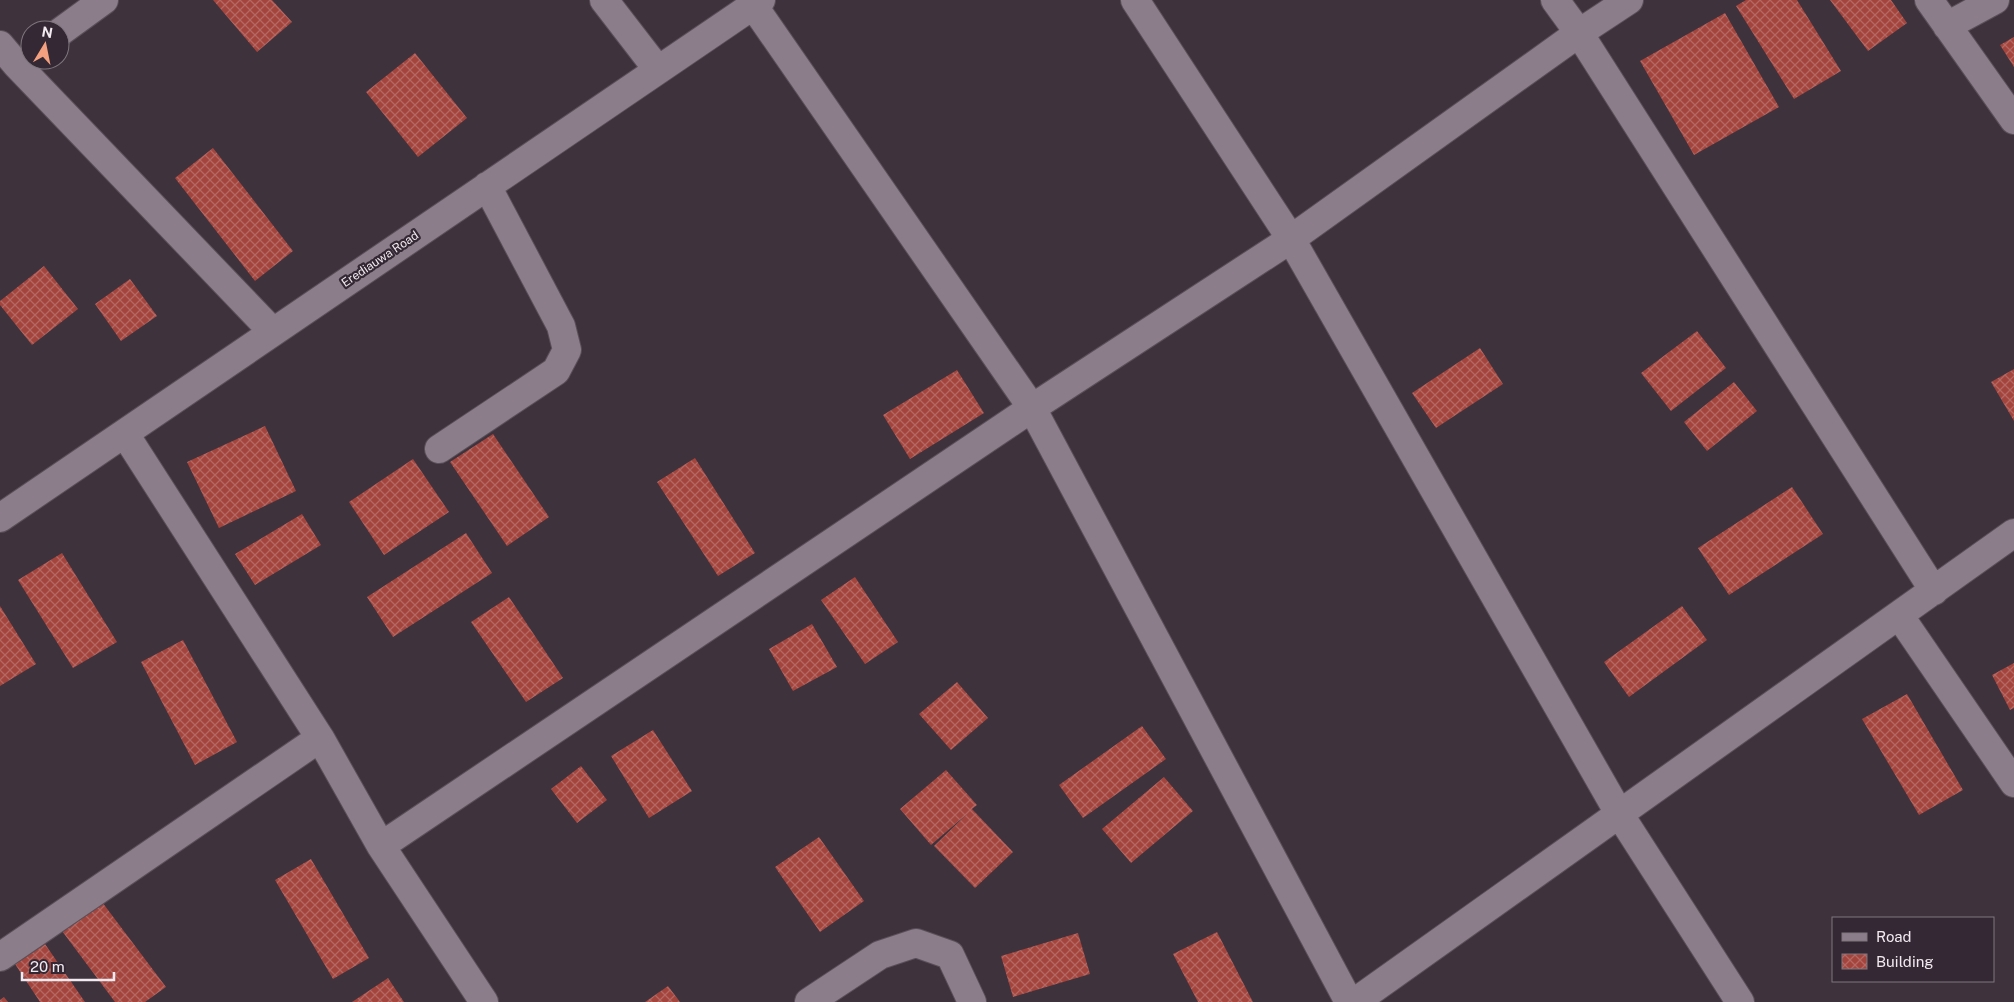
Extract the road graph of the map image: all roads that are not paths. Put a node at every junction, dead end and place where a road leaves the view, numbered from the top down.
1 (104, 0) edge
2 (604, 0) edge
3 (1135, 0) edge
4 (1555, 0) edge
5 (1628, 0) edge
6 (1929, 0) edge
7 (1995, 0) edge
8 (757, 3) edge
9 (70, 25) edge
10 (1947, 26) junction
11 (1578, 33) junction
12 (15, 54) edge
13 (658, 70) junction
14 (2014, 120) edge
15 (487, 186) junction
16 (1291, 239) junction
17 (273, 332) junction
18 (1032, 408) junction
19 (125, 434) junction
20 (439, 449) dead end
21 (0, 518) edge
22 (2014, 532) edge
23 (1934, 591) junction
24 (1899, 614) junction
25 (320, 738) junction
26 (2014, 784) edge
27 (1620, 815) junction
28 (381, 846) junction
29 (0, 957) edge
30 (484, 1002) edge
31 (809, 1002) edge
32 (972, 1002) edge
33 (1349, 1002) edge
34 (1355, 1002) edge
35 (1740, 1002) edge

1 - 9 street
2 - 13 street
3 - 16 street
4 - 11 street
5 - 11 street
6 - 10 street
7 - 10 street
8 - 13 street, Erediauwa Road
8 - 18 street
10 - 14 street
11 - 16 street
11 - 23 street
12 - 17 street
13 - 15 street, Erediauwa Road
15 - 17 street, Erediauwa Road
15 - 20 street
16 - 18 street
16 - 27 street
17 - 19 street, Erediauwa Road
18 - 28 street
18 - 33 street
19 - 21 street, Erediauwa Road
19 - 25 street
22 - 23 street
23 - 24 street
24 - 26 street
24 - 27 street
25 - 28 street
25 - 29 street
27 - 34 street
27 - 35 street
28 - 30 street
31 - 32 street

